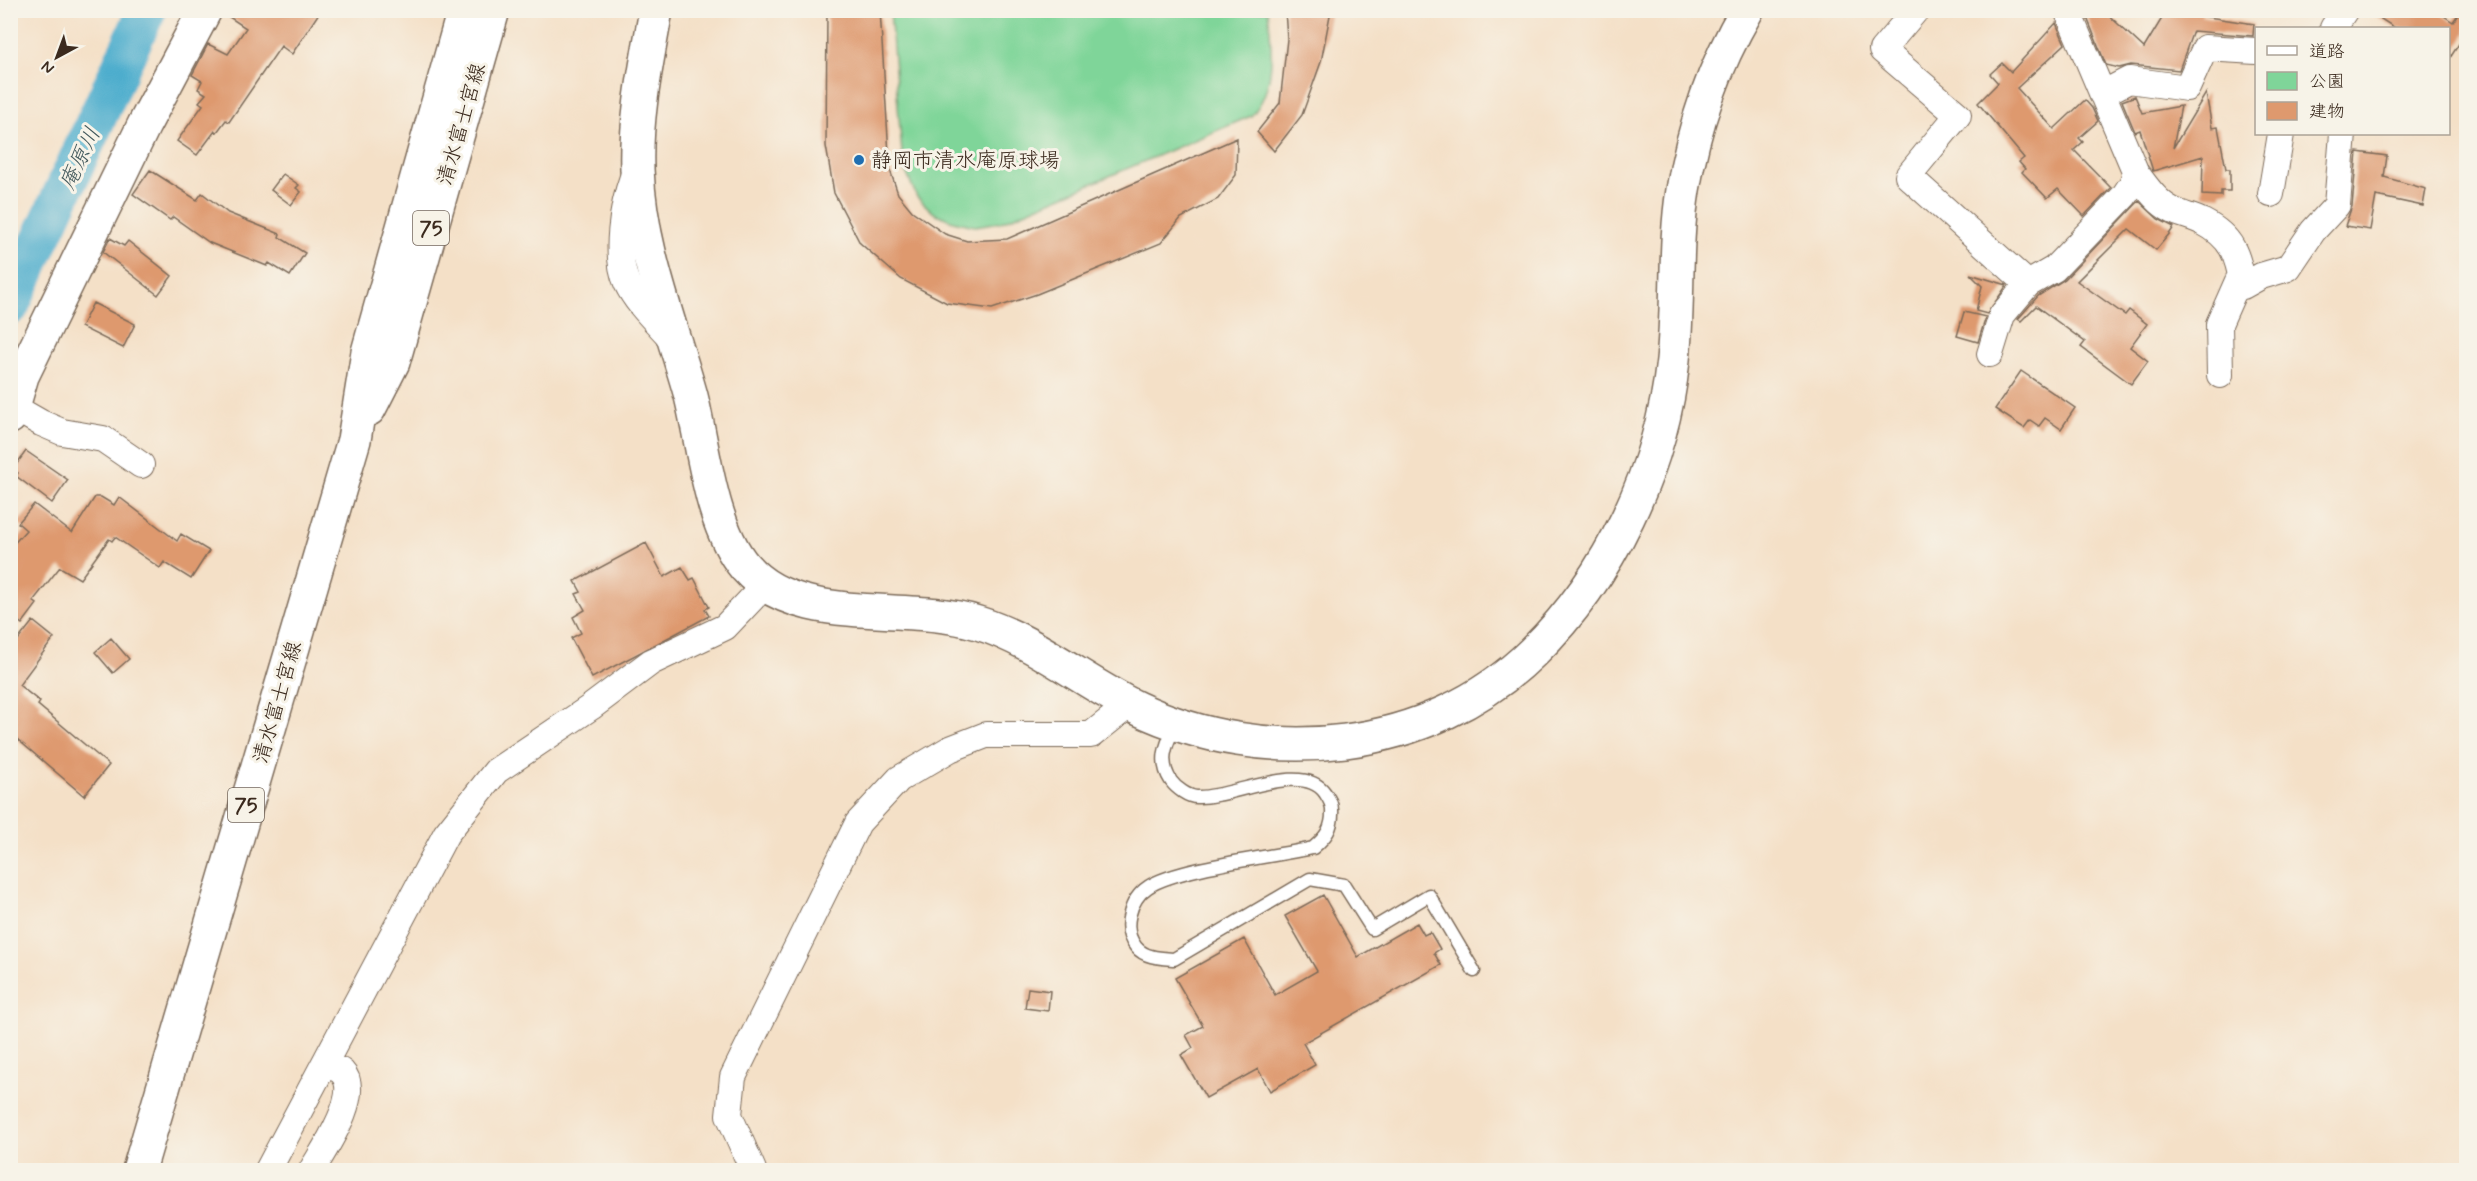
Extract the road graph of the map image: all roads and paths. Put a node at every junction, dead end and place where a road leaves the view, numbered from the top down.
1 (205, 10) edge
2 (464, 10) edge
3 (493, 10) edge
4 (656, 10) edge
5 (1747, 10) edge
6 (1916, 10) edge
7 (2067, 10) edge
8 (2345, 10) edge
9 (2334, 27) edge
10 (2255, 51) edge
11 (2102, 94) junction
12 (2281, 135) edge
13 (2343, 135) edge
14 (2136, 173) junction
15 (2271, 194) dead end
16 (2028, 284) junction
17 (2243, 286) junction
18 (1990, 354) dead end
19 (2220, 375) dead end
20 (12, 412) edge
21 (354, 440) junction
22 (141, 465) dead end
23 (766, 584) junction
24 (1130, 704) junction
25 (1174, 725) junction
26 (1474, 971) dead end
27 (325, 1064) junction
28 (139, 1170) edge
29 (268, 1170) edge
30 (312, 1170) edge
31 (753, 1170) edge

1 - 20 street
2 - 21 street, 清水富士宮線 / 75
3 - 21 street, 清水富士宮線 / 75
4 - 23 street
5 - 25 street
6 - 16 street
7 - 11 street
8 - 9 street
10 - 11 street
11 - 14 street
12 - 15 street
13 - 17 street
14 - 16 street
14 - 17 street
16 - 18 street
17 - 19 street
20 - 22 street
21 - 28 street, 清水富士宮線 / 75
23 - 24 street
23 - 27 street
24 - 25 street
24 - 31 street
25 - 26 lane
27 - 29 street
27 - 30 street

